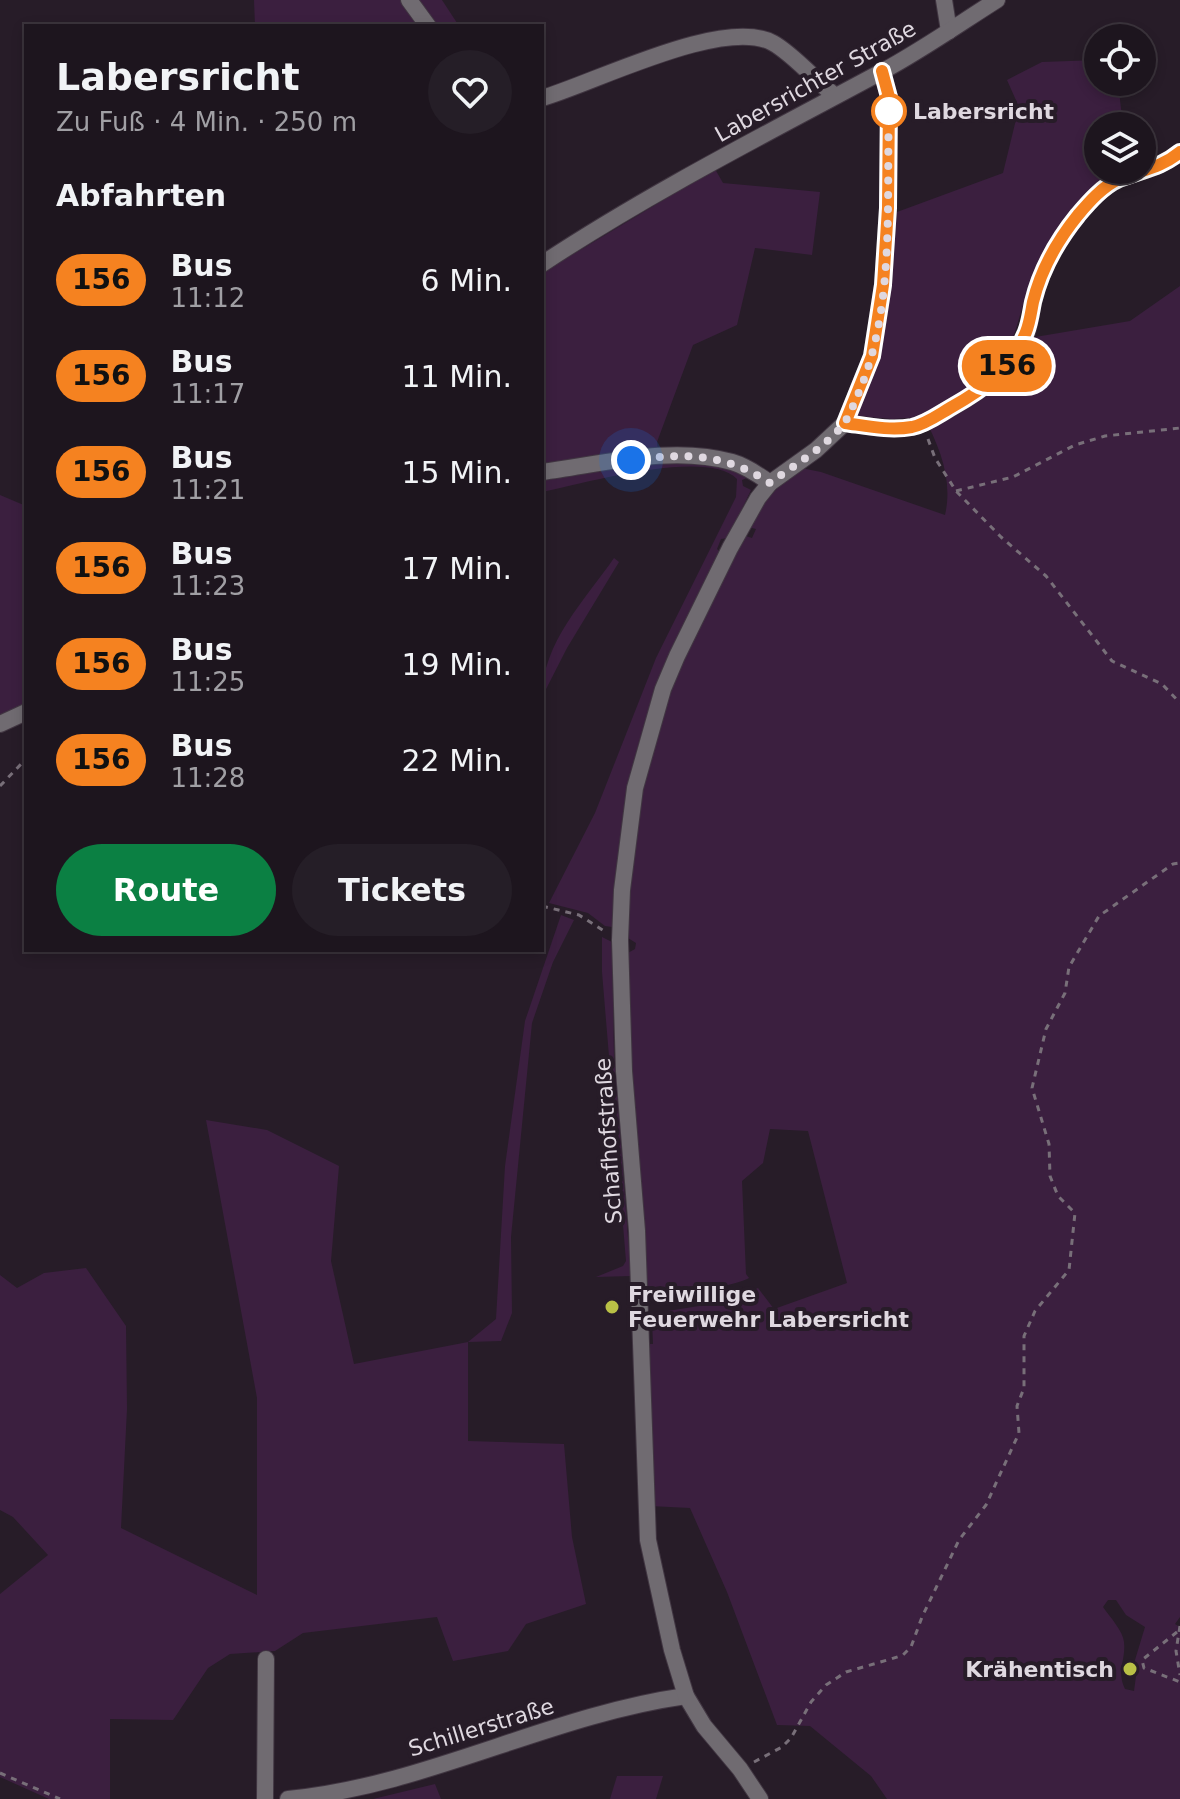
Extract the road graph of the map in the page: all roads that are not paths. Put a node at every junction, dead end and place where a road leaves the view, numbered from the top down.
1 (409, 0) edge
2 (944, 0) edge
3 (997, 0) edge
4 (427, 24) edge
5 (949, 31) junction
6 (882, 71) junction
7 (834, 95) junction
8 (544, 97) edge
9 (1180, 152) edge
10 (544, 263) edge
11 (845, 423) junction
12 (544, 472) edge
13 (770, 483) junction
14 (24, 713) edge
15 (0, 724) edge
16 (266, 1659) dead end
17 (686, 1696) junction
18 (265, 1799) edge
19 (288, 1799) edge
20 (760, 1799) edge

1 - 4 street
2 - 5 street, Labersrichter Straße
3 - 5 street, Labersrichter Straße
5 - 6 street, Labersrichter Straße
6 - 7 street, Labersrichter Straße
6 - 11 street
7 - 8 street
7 - 10 street, Labersrichter Straße
9 - 11 street
11 - 13 street
12 - 13 street
13 - 17 street, Schafhofstraße
14 - 15 street
16 - 18 street
17 - 19 street, Schillerstraße
17 - 20 street, Schafhofstraße

